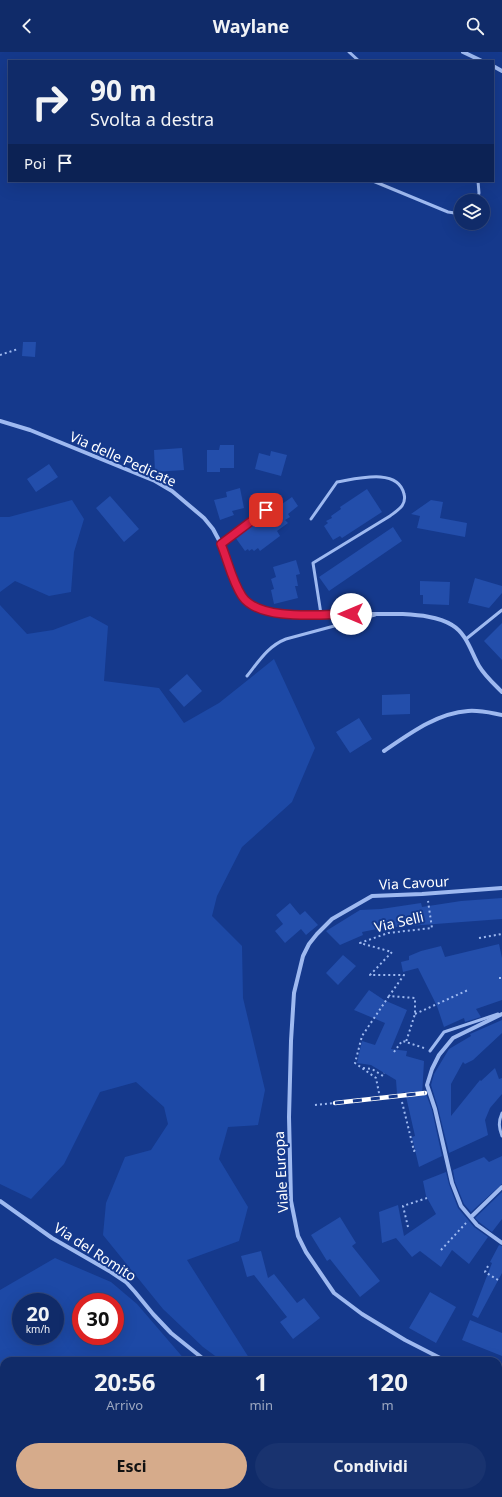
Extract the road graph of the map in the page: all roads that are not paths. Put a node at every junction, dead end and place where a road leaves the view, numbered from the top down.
1 (349, 52) edge
2 (463, 52) edge
3 (358, 60) edge
4 (480, 60) edge
5 (375, 182) edge
6 (478, 182) edge
7 (479, 194) edge
8 (454, 213) edge
9 (0, 421) edge
10 (266, 510) dead end
11 (312, 519) dead end
12 (221, 544) junction
13 (502, 609) edge
14 (321, 614) junction
15 (381, 614) junction
16 (466, 639) junction
17 (248, 676) dead end
18 (502, 692) edge
19 (502, 715) edge
20 (384, 750) dead end
21 (502, 888) edge
22 (303, 956) joint
23 (502, 1013) edge
24 (430, 1051) road end
25 (502, 1113) edge
26 (502, 1136) edge
27 (502, 1187) edge
28 (0, 1201) edge
29 (470, 1217) junction
30 (502, 1243) edge
31 (201, 1357) edge
32 (438, 1357) edge

1 - 3 lane
2 - 4 street
5 - 8 lane
6 - 7 lane
9 - 12 street, Via delle Pedicate
10 - 12 lane
11 - 14 lane
12 - 14 street, Via delle Pedicate
13 - 16 lane
14 - 15 street, Via delle Pedicate
15 - 16 street, Via delle Pedicate
15 - 17 lane
16 - 18 street, Via delle Pedicate
19 - 20 street
21 - 22 street, Via Cavour
22 - 32 street, Viale Europa
23 - 24 lane
23 - 29 street
25 - 26 lane
27 - 29 street
28 - 31 street, Via del Romito
29 - 30 street

